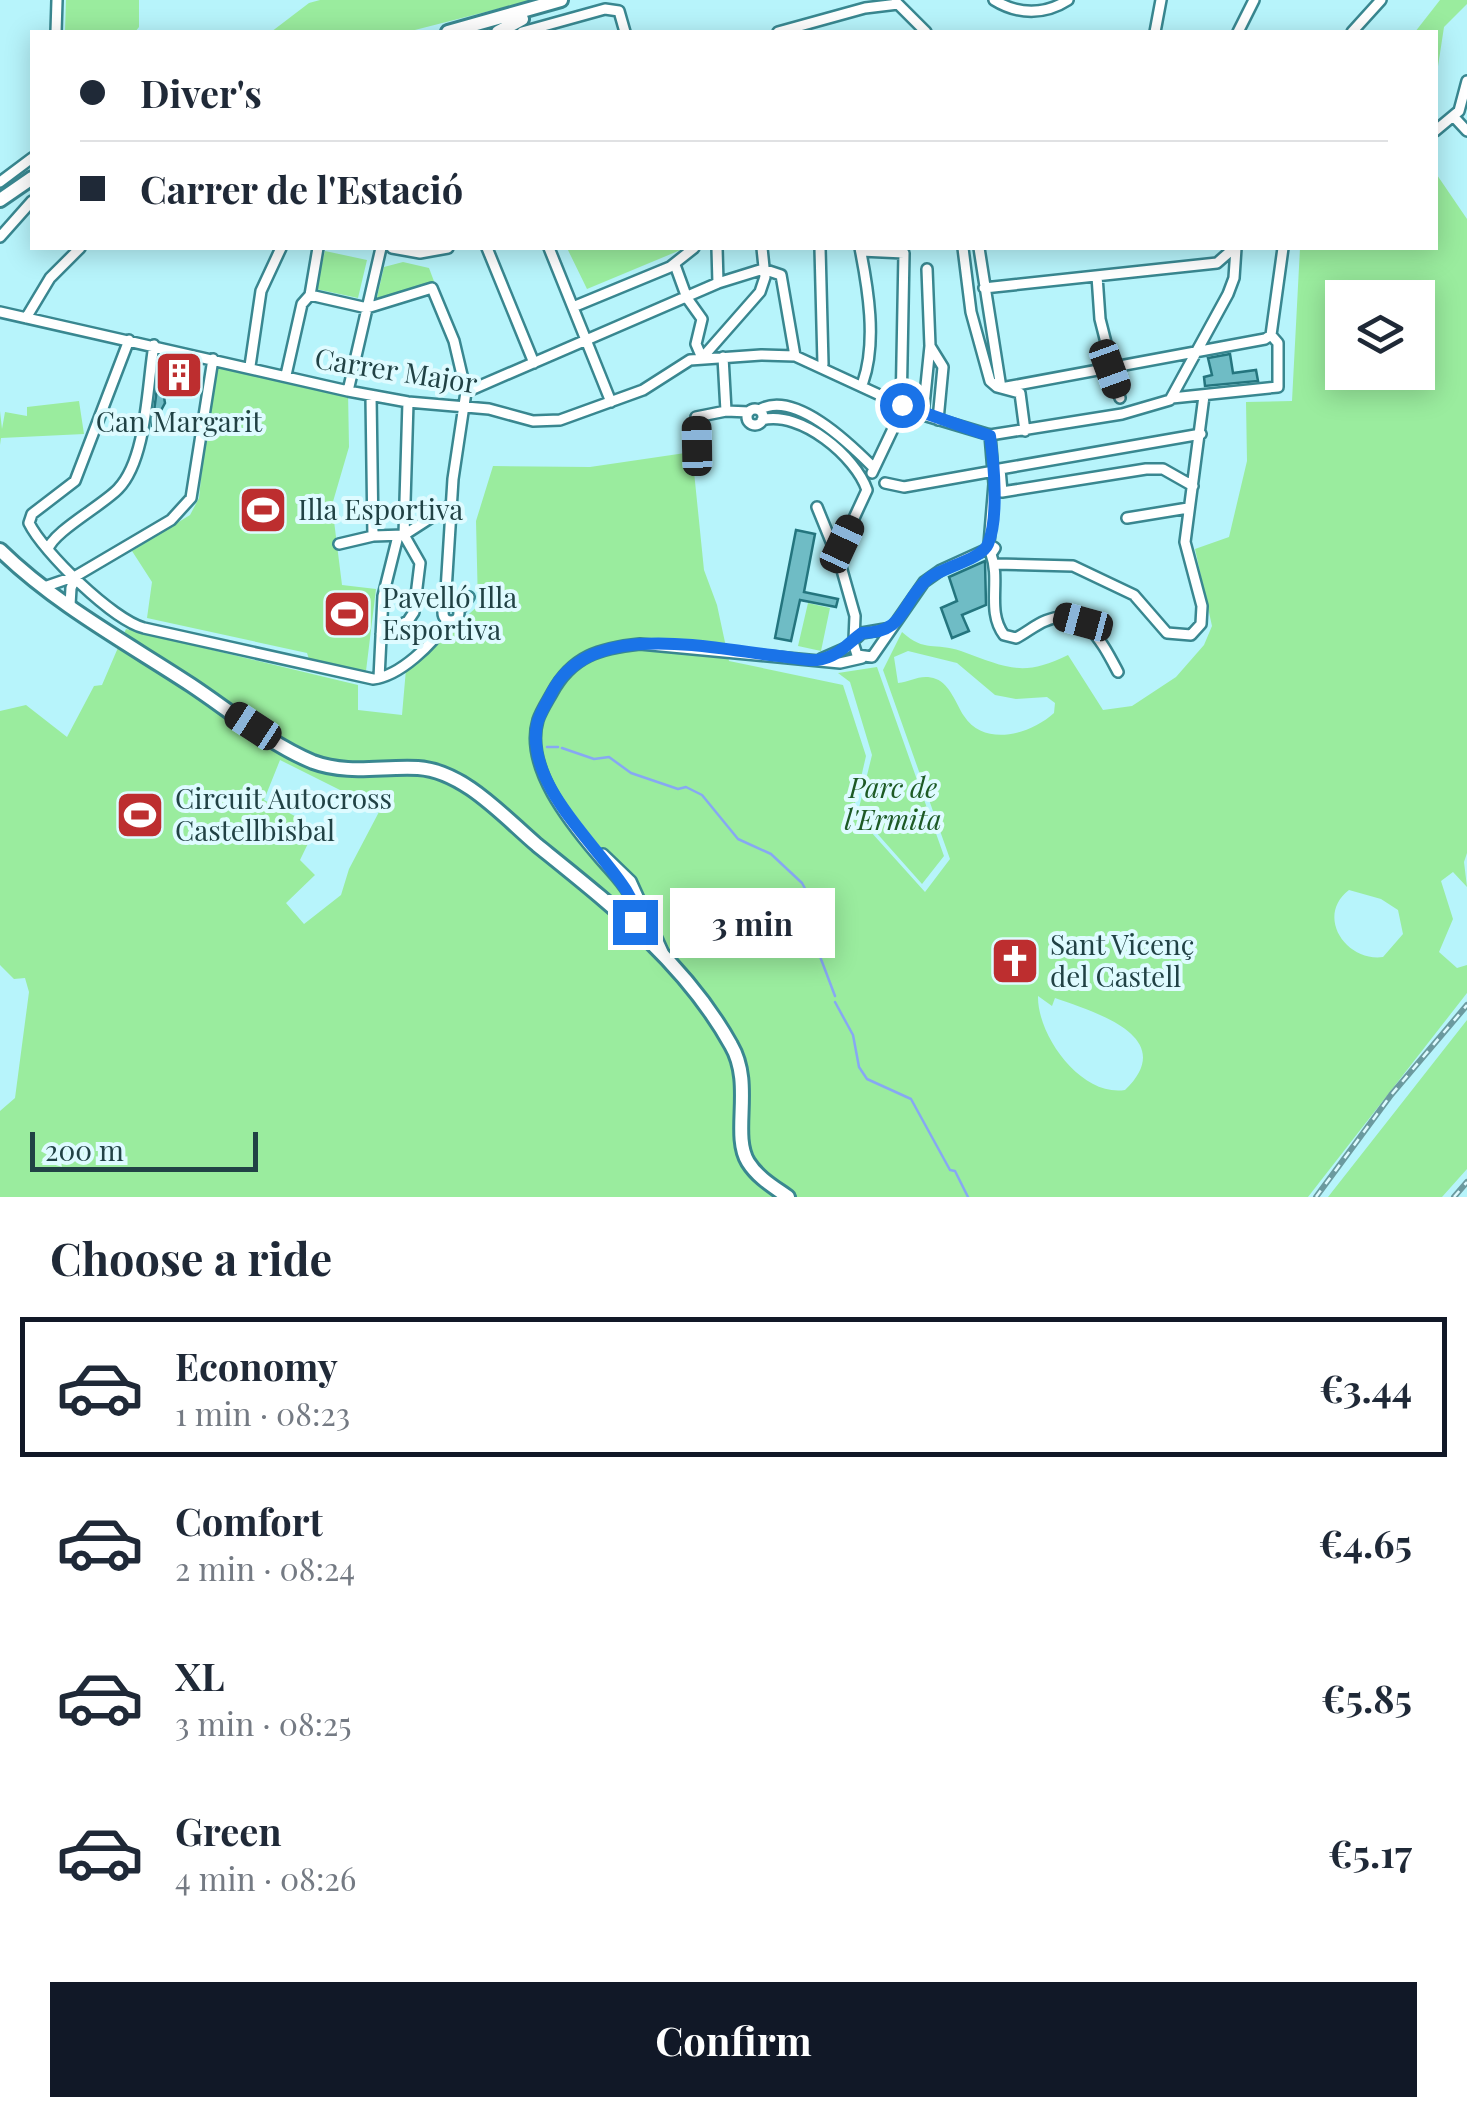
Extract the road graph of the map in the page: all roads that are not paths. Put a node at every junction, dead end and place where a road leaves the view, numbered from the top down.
1 (57, 0) edge
2 (561, 0) edge
3 (570, 0) edge
4 (626, 0) edge
5 (874, 0) edge
6 (994, 0) edge
7 (1068, 0) edge
8 (1161, 0) edge
9 (1254, 0) edge
10 (1380, 0) edge
11 (896, 2) edge
12 (864, 8) junction
13 (619, 11) junction
14 (56, 30) edge
15 (471, 30) edge
16 (501, 30) edge
17 (529, 30) edge
18 (624, 30) edge
19 (785, 30) edge
20 (924, 30) edge
21 (1156, 30) edge
22 (1239, 30) edge
23 (1354, 30) edge
24 (1467, 81) edge
25 (1454, 117) junction
26 (1438, 129) edge
27 (1467, 131) edge
28 (30, 160) edge
29 (30, 179) edge
30 (0, 182) edge
31 (0, 200) edge
32 (30, 203) edge
33 (0, 237) edge
34 (78, 250) edge
35 (280, 250) edge
36 (318, 250) edge
37 (381, 250) edge
38 (488, 250) edge
39 (550, 250) edge
40 (692, 250) edge
41 (717, 250) edge
42 (762, 250) edge
43 (820, 250) edge
44 (860, 250) edge
45 (963, 250) edge
46 (979, 250) edge
47 (1232, 250) edge
48 (1235, 250) edge
49 (1283, 250) edge
50 (1217, 262) junction
51 (675, 264) junction
52 (763, 268) junction
53 (927, 269) dead end
54 (1097, 276) junction
55 (1234, 278) junction
56 (718, 283) junction
57 (984, 288) junction
58 (310, 294) junction
59 (687, 298) junction
60 (573, 307) junction
61 (367, 308) junction
62 (0, 312) edge
63 (26, 318) junction
64 (1271, 335) junction
65 (129, 340) junction
66 (586, 341) junction
67 (154, 345) junction
68 (930, 346) junction
69 (1196, 352) junction
70 (796, 356) junction
71 (723, 357) junction
72 (702, 358) junction
73 (213, 359) junction
74 (534, 363) junction
75 (823, 364) dead end
76 (250, 366) junction
77 (1110, 369) junction
78 (286, 375) junction
79 (863, 382) dead end
80 (1002, 388) junction
81 (348, 391) junction
82 (466, 392) junction
83 (371, 396) junction
84 (1204, 396) junction
85 (1120, 398) dead end
86 (1172, 398) junction
87 (408, 402) junction
88 (610, 402) junction
89 (902, 405) junction
90 (461, 406) junction
91 (726, 411) junction
92 (757, 414) junction
93 (922, 415) junction
94 (938, 420) junction
95 (1025, 430) junction
96 (1200, 434) junction
97 (990, 436) junction
98 (697, 446) dead end
99 (997, 470) junction
100 (869, 478) junction
101 (885, 483) junction
102 (1193, 486) junction
103 (452, 504) junction
104 (817, 507) dead end
105 (1188, 508) junction
106 (1127, 518) dead end
107 (402, 535) junction
108 (373, 536) junction
109 (339, 544) dead end
110 (0, 550) edge
111 (48, 550) junction
112 (990, 553) junction
113 (840, 563) junction
114 (76, 576) junction
115 (60, 582) junction
116 (44, 588) junction
117 (469, 597) dead end
118 (65, 602) junction
119 (445, 607) junction
120 (459, 612) junction
121 (854, 616) junction
122 (447, 620) junction
123 (894, 626) junction
124 (870, 633) junction
125 (381, 634) junction
126 (854, 641) junction
127 (879, 647) junction
128 (862, 658) junction
129 (819, 660) junction
130 (1118, 672) dead end
131 (379, 678) junction
132 (588, 843) junction
133 (632, 897) junction
134 (616, 911) junction
135 (648, 914) junction
136 (635, 927) junction
137 (664, 954) junction
138 (788, 1197) edge

1 - 14 street
2 - 15 street
3 - 16 street
4 - 13 street
5 - 12 street
6 - 7 street
8 - 21 street
9 - 22 street
10 - 23 street
11 - 12 street
11 - 20 street
12 - 19 street
13 - 17 street
13 - 18 street
24 - 25 street
25 - 26 street
25 - 27 street
28 - 30 street
29 - 31 street
32 - 33 street
34 - 63 street
35 - 76 street
36 - 58 street
37 - 61 street
38 - 74 street
39 - 60 street
40 - 51 street
41 - 56 street
42 - 52 street
43 - 75 street
44 - 79 street
44 - 89 street
45 - 80 street
46 - 57 street
47 - 50 street
48 - 55 street
49 - 64 street
50 - 54 street
50 - 55 street
51 - 59 street
51 - 60 street
52 - 56 street
52 - 70 street
52 - 72 street
53 - 68 street
54 - 57 street
54 - 77 street
55 - 69 street
56 - 59 street
57 - 80 street
58 - 61 street
58 - 78 street
59 - 66 street
59 - 72 street
60 - 66 street
61 - 81 street
61 - 82 street
62 - 63 street, Carrer Major
63 - 65 street, Carrer Major
64 - 69 street
64 - 84 street
65 - 67 street, Carrer Major
65 - 111 street
66 - 74 street
66 - 88 street
67 - 73 street, Carrer Major
67 - 111 street
68 - 93 street
68 - 94 street
69 - 77 street
69 - 86 street
70 - 71 street, Carrer Major
70 - 89 street
71 - 72 street, Carrer Major
71 - 91 street
72 - 88 street, Carrer Major
73 - 76 street, Carrer Major
73 - 114 street
74 - 82 street
76 - 78 street, Carrer Major
77 - 80 street
77 - 85 street
78 - 81 street, Carrer Major
80 - 95 street
81 - 83 street, Carrer Major
82 - 90 street
83 - 87 street, Carrer Major
83 - 108 street
84 - 86 street
84 - 96 street
86 - 95 street
87 - 90 street, Carrer Major
87 - 107 street
88 - 90 street, Carrer Major
89 - 93 street
89 - 100 street
90 - 103 street
91 - 92 street
91 - 98 street
92 - 100 street
92 - 100 street
93 - 94 street
94 - 97 street
95 - 97 street
96 - 99 street
96 - 102 street
97 - 99 street
99 - 101 street
99 - 102 street
99 - 112 street
100 - 101 street
100 - 101 street
100 - 113 street
102 - 105 street
103 - 107 street
103 - 119 street
104 - 113 street
105 - 106 street
105 - 112 street
107 - 108 street
107 - 125 street
107 - 125 street
108 - 109 street
110 - 116 street
111 - 114 street
112 - 123 street
112 - 130 street
113 - 121 street
114 - 115 street
114 - 118 street
114 - 131 street
115 - 116 street
115 - 118 street
116 - 118 street
117 - 120 street
118 - 134 street
119 - 120 street
119 - 122 street
120 - 122 street
121 - 124 street
121 - 126 street
122 - 131 street
123 - 124 street
123 - 127 street
124 - 126 street
124 - 127 street
125 - 131 street
126 - 128 street
126 - 129 street
127 - 128 street
128 - 129 street
129 - 132 street
132 - 133 street
132 - 135 street
133 - 134 street
133 - 136 street
134 - 136 street
135 - 136 street
135 - 137 street
136 - 137 street
137 - 138 street

